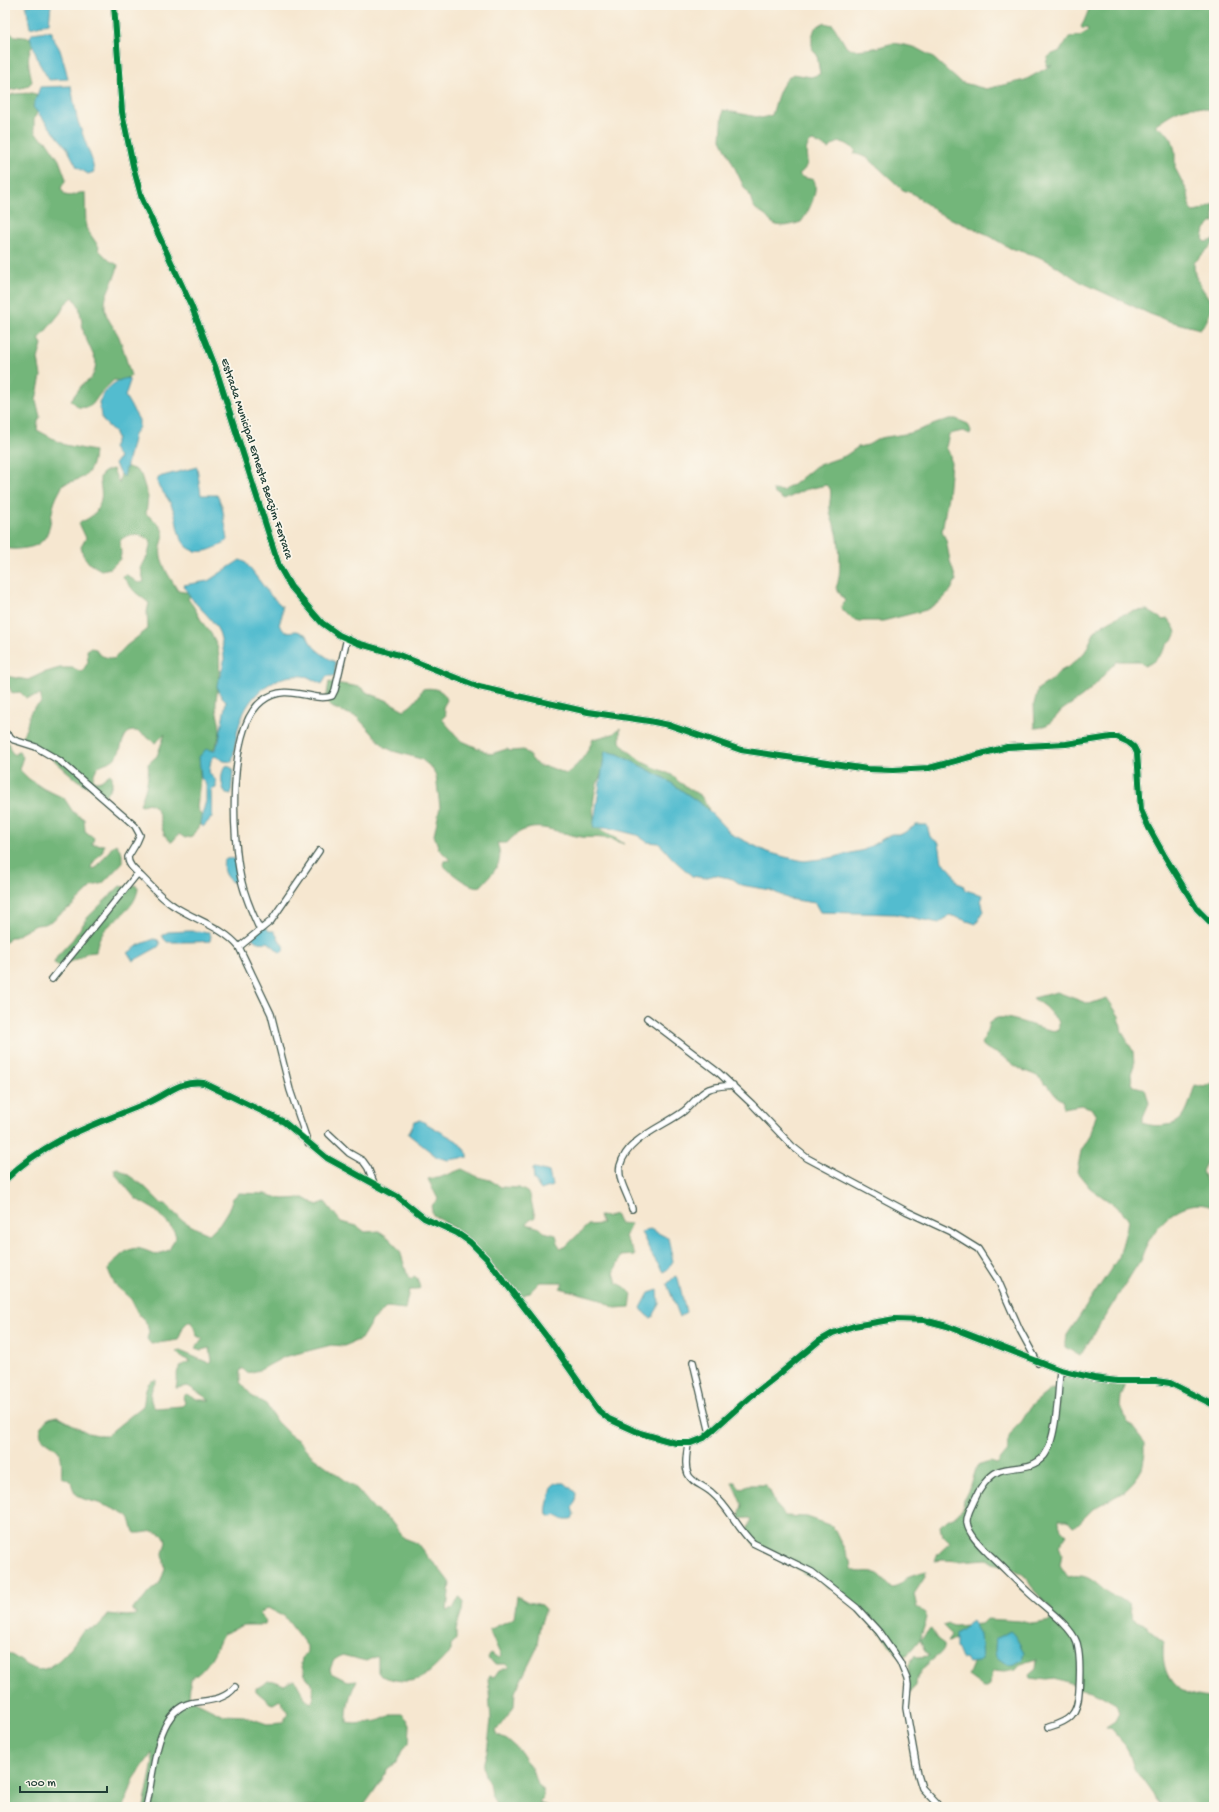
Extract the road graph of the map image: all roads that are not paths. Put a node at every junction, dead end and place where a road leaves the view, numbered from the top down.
1 (114, 5) edge
2 (347, 638) junction
3 (5, 733) edge
4 (320, 851) dead end
5 (138, 873) junction
6 (1214, 926) edge
7 (260, 930) junction
8 (239, 947) junction
9 (52, 980) dead end
10 (647, 1018) dead end
11 (733, 1086) junction
12 (330, 1134) dead end
13 (309, 1144) junction
14 (5, 1180) edge
15 (374, 1183) junction
16 (632, 1209) dead end
17 (693, 1362) dead end
18 (1038, 1363) junction
19 (1060, 1370) junction
20 (1214, 1405) edge
21 (710, 1433) junction
22 (688, 1444) junction
23 (235, 1687) dead end
24 (1049, 1726) dead end
25 (937, 1804) dead end
26 (146, 1807) edge

1 - 2 street, Estrada Municipal Ernesta Beazim Ferrara
2 - 6 street, Estrada Municipal Ernesta Beazim Ferrara
2 - 7 street
3 - 5 street
4 - 7 street
5 - 8 street
5 - 9 street
7 - 8 street
8 - 13 street
10 - 11 street
11 - 16 street
11 - 18 street
12 - 15 street
13 - 14 street
13 - 15 street
15 - 22 street
17 - 21 street
18 - 19 street
18 - 21 street
19 - 20 street
19 - 24 street
21 - 22 street
22 - 25 street
23 - 26 street

